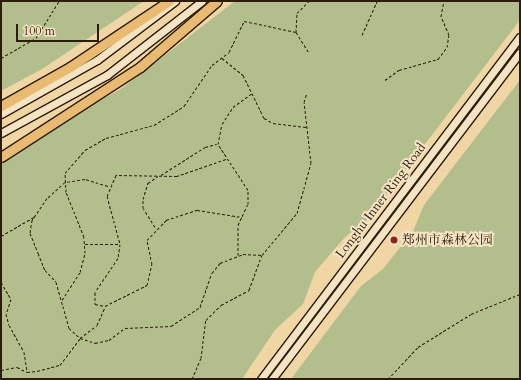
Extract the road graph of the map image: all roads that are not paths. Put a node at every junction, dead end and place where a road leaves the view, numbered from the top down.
1 (169, 1) edge
2 (175, 1) edge
3 (202, 1) edge
4 (217, 1) edge
5 (520, 37) edge
6 (520, 52) edge
7 (1, 106) edge
8 (1, 114) edge
9 (1, 133) edge
10 (1, 157) edge
11 (261, 379) edge
12 (272, 379) edge

1 - 7 highway
2 - 8 main road
3 - 9 main road
4 - 10 highway
5 - 11 main road, Longhu Inner Ring Road
6 - 12 main road, Longhu Inner Ring Road

